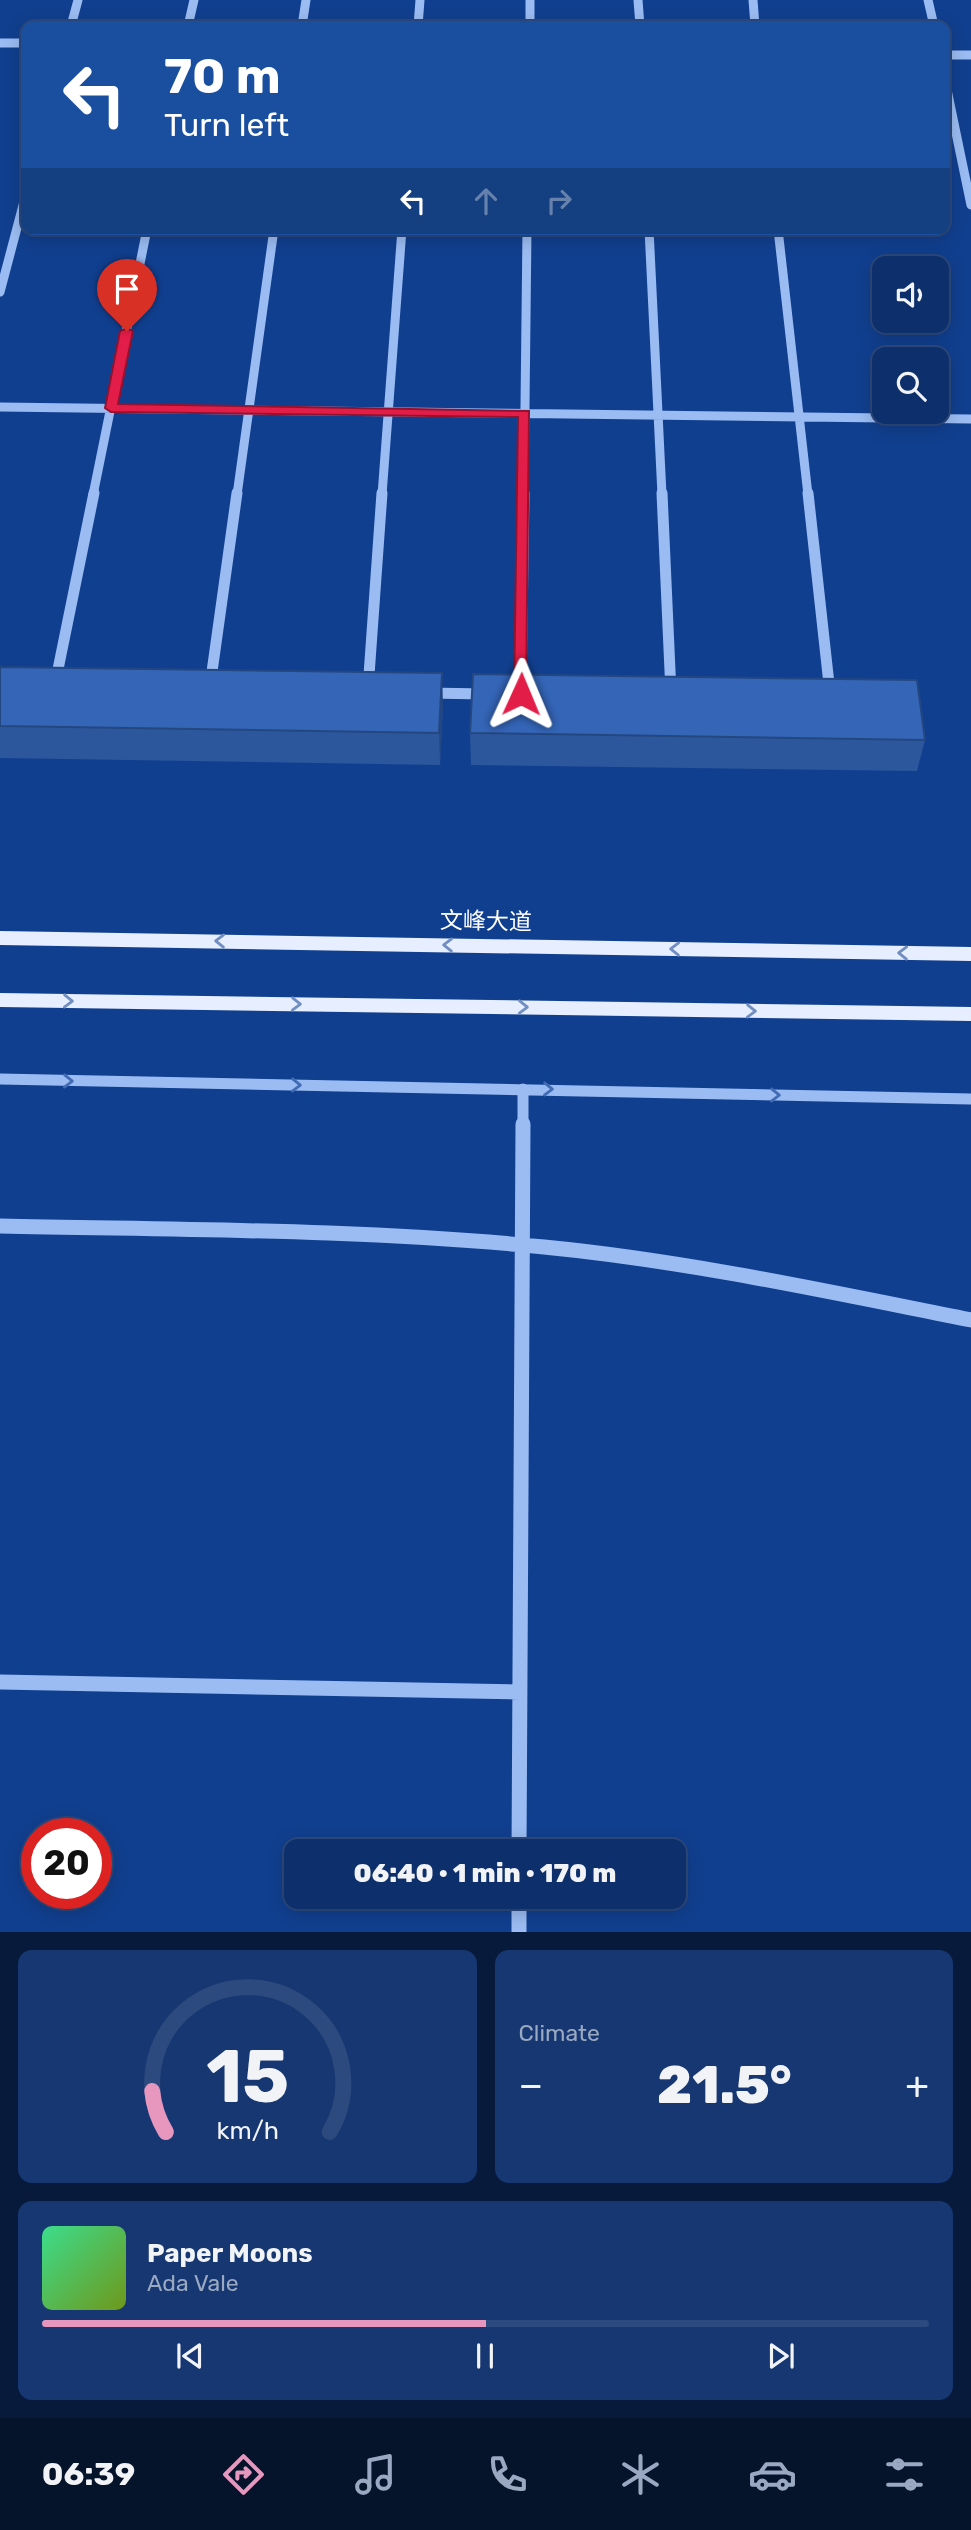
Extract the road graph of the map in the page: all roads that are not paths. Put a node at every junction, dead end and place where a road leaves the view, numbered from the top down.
1 (78, 0) edge
2 (194, 0) edge
3 (306, 0) edge
4 (420, 0) edge
5 (530, 0) edge
6 (638, 0) edge
7 (752, 0) edge
8 (928, 0) edge
9 (72, 21) edge
10 (189, 21) edge
11 (303, 21) edge
12 (418, 21) edge
13 (530, 21) edge
14 (639, 21) edge
15 (754, 21) edge
16 (933, 21) edge
17 (0, 43) edge
18 (21, 43) edge
19 (950, 55) edge
20 (971, 55) edge
21 (950, 104) edge
22 (971, 205) edge
23 (21, 213) edge
24 (146, 235) edge
25 (273, 235) edge
26 (402, 235) edge
27 (527, 235) edge
28 (649, 235) edge
29 (779, 235) edge
30 (0, 292) edge
31 (0, 407) edge
32 (111, 408) junction
33 (249, 410) junction
34 (388, 412) junction
35 (525, 414) junction
36 (658, 415) junction
37 (799, 417) junction
38 (971, 419) edge
39 (41, 687) edge
40 (54, 688) junction
41 (67, 688) edge
42 (197, 690) edge
43 (209, 690) junction
44 (223, 690) edge
45 (354, 692) edge
46 (367, 692) junction
47 (381, 693) edge
48 (409, 693) edge
49 (493, 694) edge
50 (507, 694) edge
51 (521, 694) junction
52 (535, 695) edge
53 (658, 696) edge
54 (671, 697) junction
55 (685, 697) edge
56 (817, 699) edge
57 (0, 938) edge
58 (971, 954) edge
59 (0, 1000) edge
60 (971, 1014) edge
61 (0, 1080) edge
62 (523, 1089) junction
63 (971, 1099) edge
64 (0, 1226) edge
65 (523, 1246) junction
66 (971, 1320) edge
67 (0, 1682) edge
68 (520, 1692) junction
69 (519, 1839) edge
70 (519, 1909) edge
71 (519, 1931) edge

1 - 9 street
2 - 10 street
3 - 11 street
4 - 12 street
5 - 13 street
6 - 14 street
7 - 15 street
8 - 16 street
17 - 18 street
19 - 20 street
21 - 22 street
23 - 30 street
24 - 32 street
25 - 33 street
26 - 34 street
27 - 35 street
28 - 36 street
29 - 37 street
31 - 32 street
32 - 33 street
32 - 40 street
33 - 34 street
33 - 43 street
34 - 35 street
34 - 46 street
35 - 36 street
35 - 51 street
36 - 37 street
36 - 54 street
37 - 38 street
37 - 56 street
39 - 40 street
40 - 41 street
42 - 43 street
43 - 44 street
45 - 46 street
46 - 47 street
48 - 49 street
50 - 51 street
51 - 52 street
53 - 54 street
54 - 55 street
58 -> 57 main road, 文峰大道
59 -> 60 main road
61 -> 62 street
62 -> 63 street
62 - 65 street
64 - 65 street
65 - 66 street
65 - 68 street
67 - 68 street
68 - 69 street
70 - 71 street

